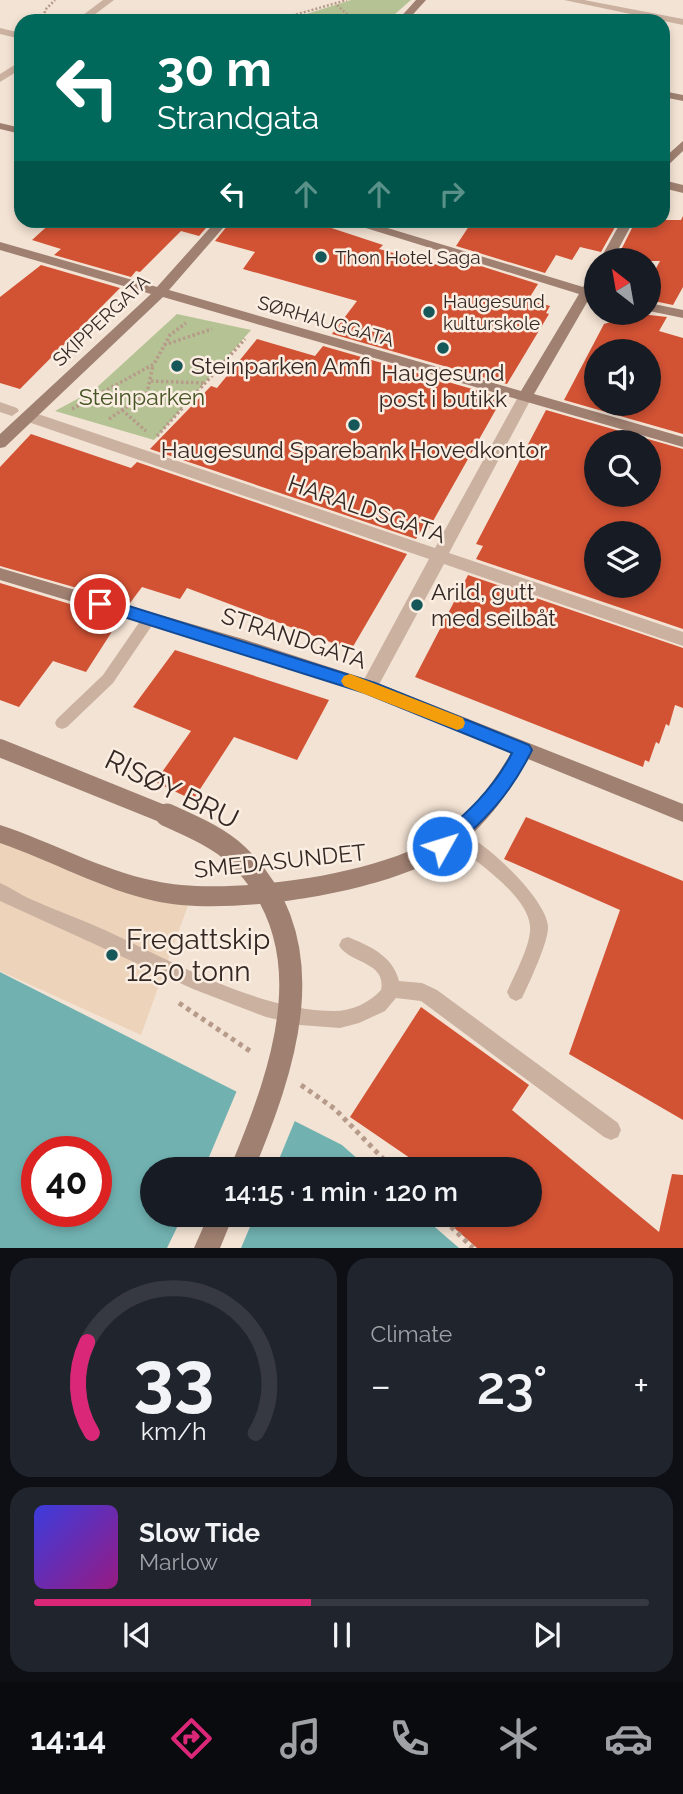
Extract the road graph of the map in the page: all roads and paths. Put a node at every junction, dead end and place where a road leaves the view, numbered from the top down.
1 (55, 0) edge
2 (109, 0) edge
3 (347, 0) edge
4 (421, 0) edge
5 (569, 0) edge
6 (336, 4) junction
7 (45, 14) edge
8 (90, 14) edge
9 (299, 14) edge
10 (347, 14) edge
11 (408, 14) edge
12 (642, 14) edge
13 (683, 144) edge
14 (670, 159) edge
15 (217, 228) edge
16 (372, 228) edge
17 (624, 228) edge
18 (0, 246) edge
19 (612, 248) edge
20 (584, 292) edge
21 (159, 293) junction
22 (584, 305) edge
23 (662, 310) edge
24 (683, 314) edge
25 (193, 320) dead end
26 (222, 326) dead end
27 (251, 332) dead end
28 (163, 346) junction
29 (153, 365) junction
30 (151, 382) junction
31 (204, 383) junction
32 (525, 397) junction
33 (122, 410) junction
34 (42, 421) joint
35 (85, 436) junction
36 (683, 442) edge
37 (0, 443) edge
38 (440, 558) junction
39 (0, 575) edge
40 (150, 618) junction
41 (683, 639) edge
42 (369, 687) junction
43 (62, 723) dead end
44 (0, 748) edge
45 (523, 750) junction
46 (683, 813) edge
47 (0, 834) edge
48 (456, 836) junction
49 (0, 891) edge
50 (348, 945) dead end
51 (393, 989) junction
52 (516, 992) dead end
53 (611, 1130) dead end
54 (246, 1157) edge
55 (216, 1227) edge
56 (451, 1227) edge
57 (207, 1248) edge
58 (473, 1248) edge

1 - 7 path
2 - 8 street
3 - 6 path
4 - 11 street
5 - 12 street
6 - 9 path
6 - 10 path
13 - 14 street
15 - 21 street, SKIPPERGATA
16 - 20 street
17 - 19 street
18 - 21 street, SØRHAUGGATA
21 - 32 street, SØRHAUGGATA
21 - 37 street, SKIPPERGATA
22 - 32 street
23 - 24 street
25 - 28 path
26 - 28 path
27 - 31 path
28 - 29 path
29 - 30 path
29 - 34 path
30 - 31 path
30 - 33 path
31 - 33 path
32 - 36 street, SØRHAUGGATA
32 - 38 street
33 - 35 path
34 - 35 street, HARALDSGATA
35 - 38 street, HARALDSGATA
38 - 41 street, HARALDSGATA
38 - 42 street
39 - 40 street, STRANDGATA
40 - 42 street, STRANDGATA
40 - 43 lane
42 - 45 street, STRANDGATA
44 - 54 street, RISØY BRU, bridge
45 - 46 street, STRANDGATA
45 - 48 street, SMEDASUNDET
47 - 48 street, SMEDASUNDET
48 - 52 lane
49 - 51 lane
50 - 51 lane
51 - 53 lane
55 - 57 street
56 - 58 path

